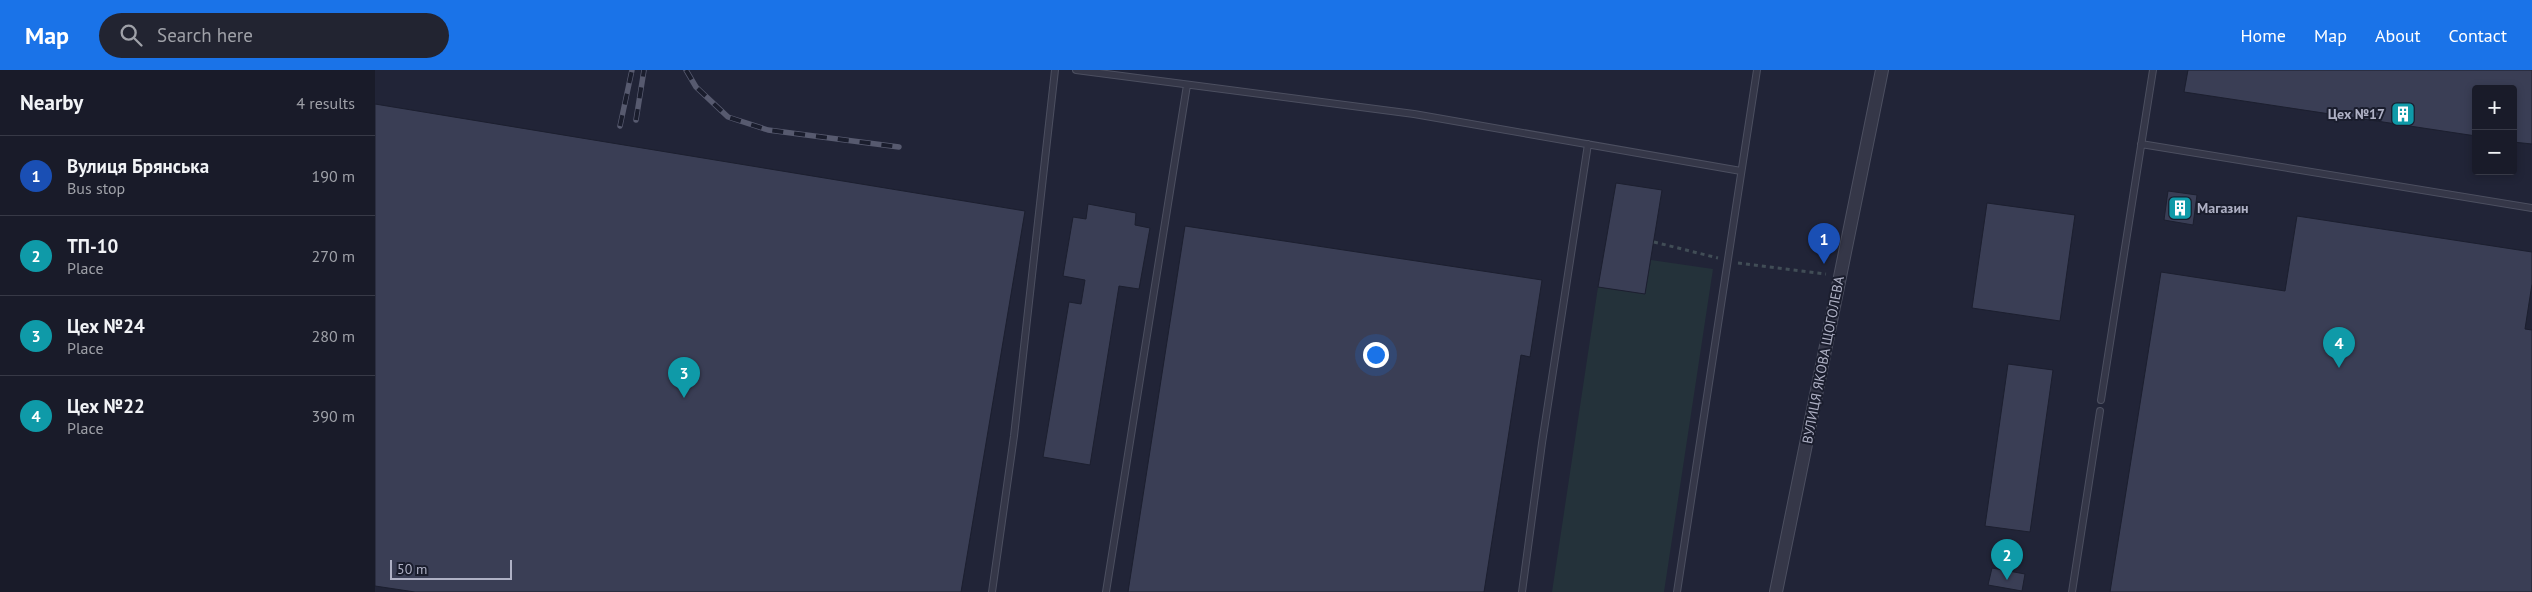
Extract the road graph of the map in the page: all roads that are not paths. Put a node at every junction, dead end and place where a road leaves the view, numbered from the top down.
1 (1055, 70) edge
2 (1077, 70) edge
3 (1757, 70) edge
4 (1882, 70) edge
5 (2153, 70) edge
6 (1187, 85) junction
7 (1588, 144) junction
8 (2141, 144) junction
9 (1741, 171) junction
10 (2532, 208) edge
11 (2101, 400) dead end
12 (2100, 411) dead end
13 (992, 592) edge
14 (1106, 592) edge
15 (1522, 592) edge
16 (1677, 592) edge
17 (1776, 592) edge
18 (2072, 592) edge

1 - 13 lane
2 - 6 lane
3 - 9 lane
4 - 17 street, ВУЛИЦЯ ЯКОВА ЩОГОЛЕВА
5 - 8 lane
6 - 7 lane
6 - 14 lane
7 - 9 lane
7 - 15 lane
8 - 10 lane
8 - 11 lane
9 - 16 lane
12 - 18 lane

